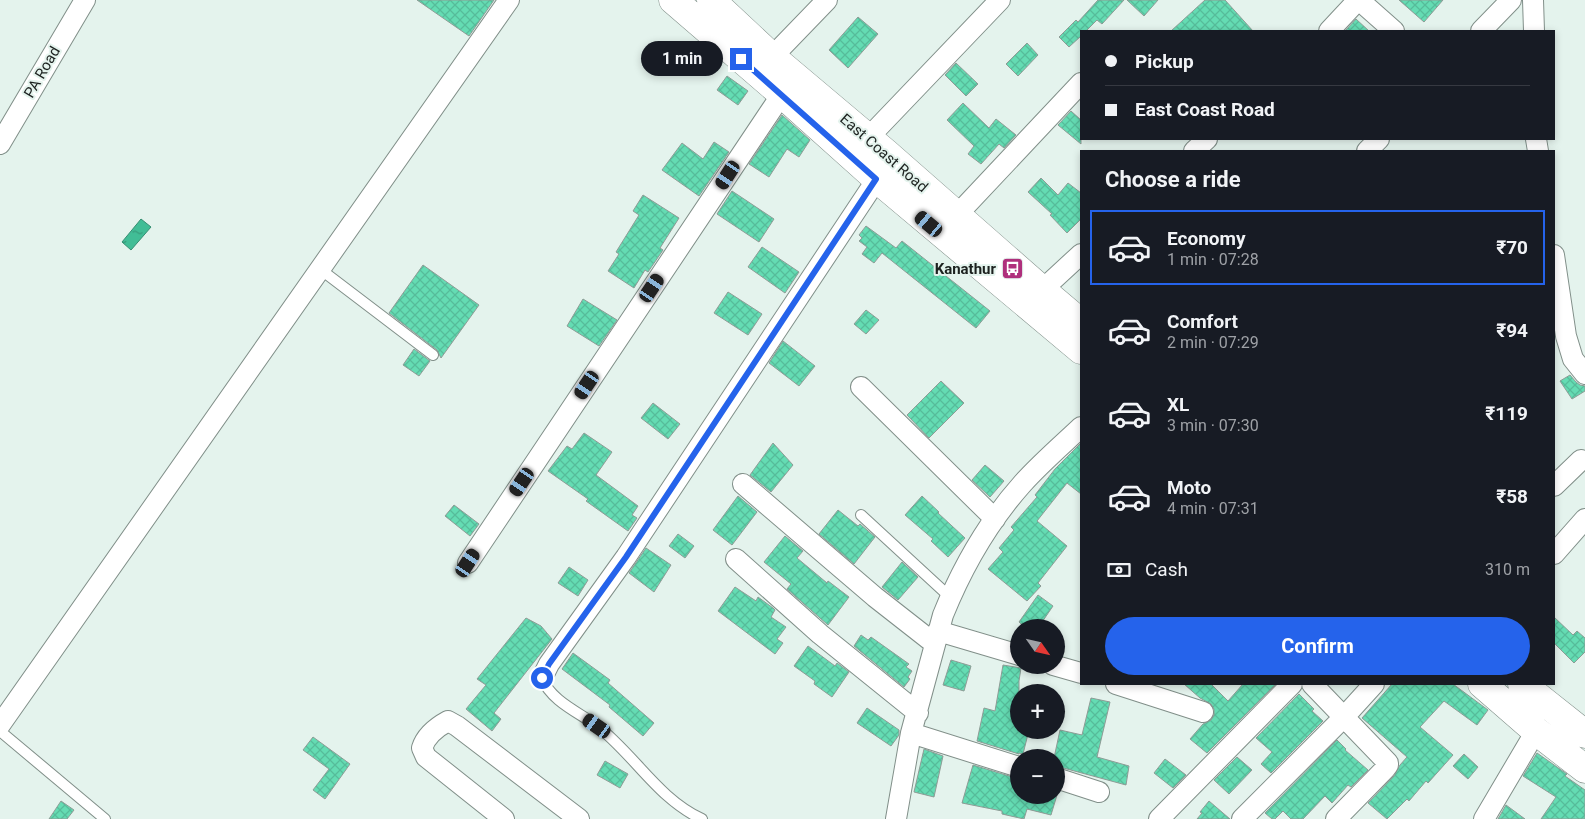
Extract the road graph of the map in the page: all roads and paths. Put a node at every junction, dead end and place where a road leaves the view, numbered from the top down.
1 (85, 0) edge
2 (509, 0) edge
3 (673, 0) edge
4 (711, 0) edge
5 (827, 0) edge
6 (1000, 0) edge
7 (1358, 0) edge
8 (1510, 0) edge
9 (1533, 0) edge
10 (1330, 30) edge
11 (1393, 30) edge
12 (1482, 30) edge
13 (1534, 30) edge
14 (772, 57) junction
15 (1080, 85) edge
16 (782, 94) junction
17 (868, 138) junction
18 (1207, 140) edge
19 (1378, 140) edge
20 (0, 144) edge
21 (1195, 150) edge
22 (1368, 150) edge
23 (876, 179) junction
24 (956, 216) junction
25 (1080, 255) edge
26 (1555, 262) edge
27 (320, 269) junction
28 (1042, 290) junction
29 (1080, 322) edge
30 (1080, 349) edge
31 (433, 355) dead end
32 (1585, 374) edge
33 (861, 387) dead end
34 (1080, 428) edge
35 (1581, 460) dead end
36 (743, 484) dead end
37 (1555, 485) edge
38 (861, 515) dead end
39 (995, 519) junction
40 (1585, 519) edge
41 (1555, 553) edge
42 (736, 559) dead end
43 (468, 563) dead end
44 (950, 598) junction
45 (936, 638) junction
46 (1010, 653) edge
47 (1065, 668) edge
48 (1080, 673) edge
49 (542, 678) joint
50 (1119, 685) edge
51 (1291, 685) edge
52 (1313, 685) edge
53 (1373, 685) edge
54 (1483, 685) edge
55 (1523, 685) edge
56 (1203, 712) dead end
57 (918, 713) junction
58 (1344, 717) junction
59 (0, 725) edge
60 (0, 731) edge
61 (1536, 731) junction
62 (911, 733) junction
63 (1585, 734) edge
64 (1010, 764) edge
65 (1585, 769) edge
66 (1065, 781) edge
67 (1100, 792) dead end
68 (105, 819) edge
69 (504, 819) edge
70 (579, 819) edge
71 (702, 819) edge
72 (896, 819) edge
73 (1159, 819) edge
74 (1242, 819) edge
75 (1336, 819) edge
76 (1484, 819) edge

1 - 20 street, PA Road
2 - 27 street
3 - 16 main road, East Coast Road
4 - 14 main road, East Coast Road
5 - 14 street
6 - 17 street
7 - 10 street
7 - 11 street
8 - 12 street
9 - 13 street
14 - 17 main road, East Coast Road
15 - 24 street
16 - 23 main road, East Coast Road
16 - 43 street
17 - 24 main road, East Coast Road
18 - 21 street
19 - 22 street
23 - 30 main road, East Coast Road
23 - 49 street
24 - 28 main road, East Coast Road
25 - 28 street
26 - 32 street
27 - 31 lane
27 - 59 street
28 - 29 main road, East Coast Road
33 - 39 street
34 - 39 street
35 - 37 street
36 - 45 street
38 - 44 lane
39 - 44 street
40 - 41 street
42 - 57 street
44 - 45 street
45 - 46 street
45 - 57 street
47 - 48 street
49 - 71 lane
50 - 56 street
51 - 73 street
52 - 58 street
53 - 58 street
54 - 61 main road
55 - 63 main road
57 - 62 street
58 - 74 street
58 - 75 street
60 - 68 lane
61 - 65 main road
61 - 76 street
62 - 64 street
62 - 72 street
66 - 67 street
69 - 70 street

